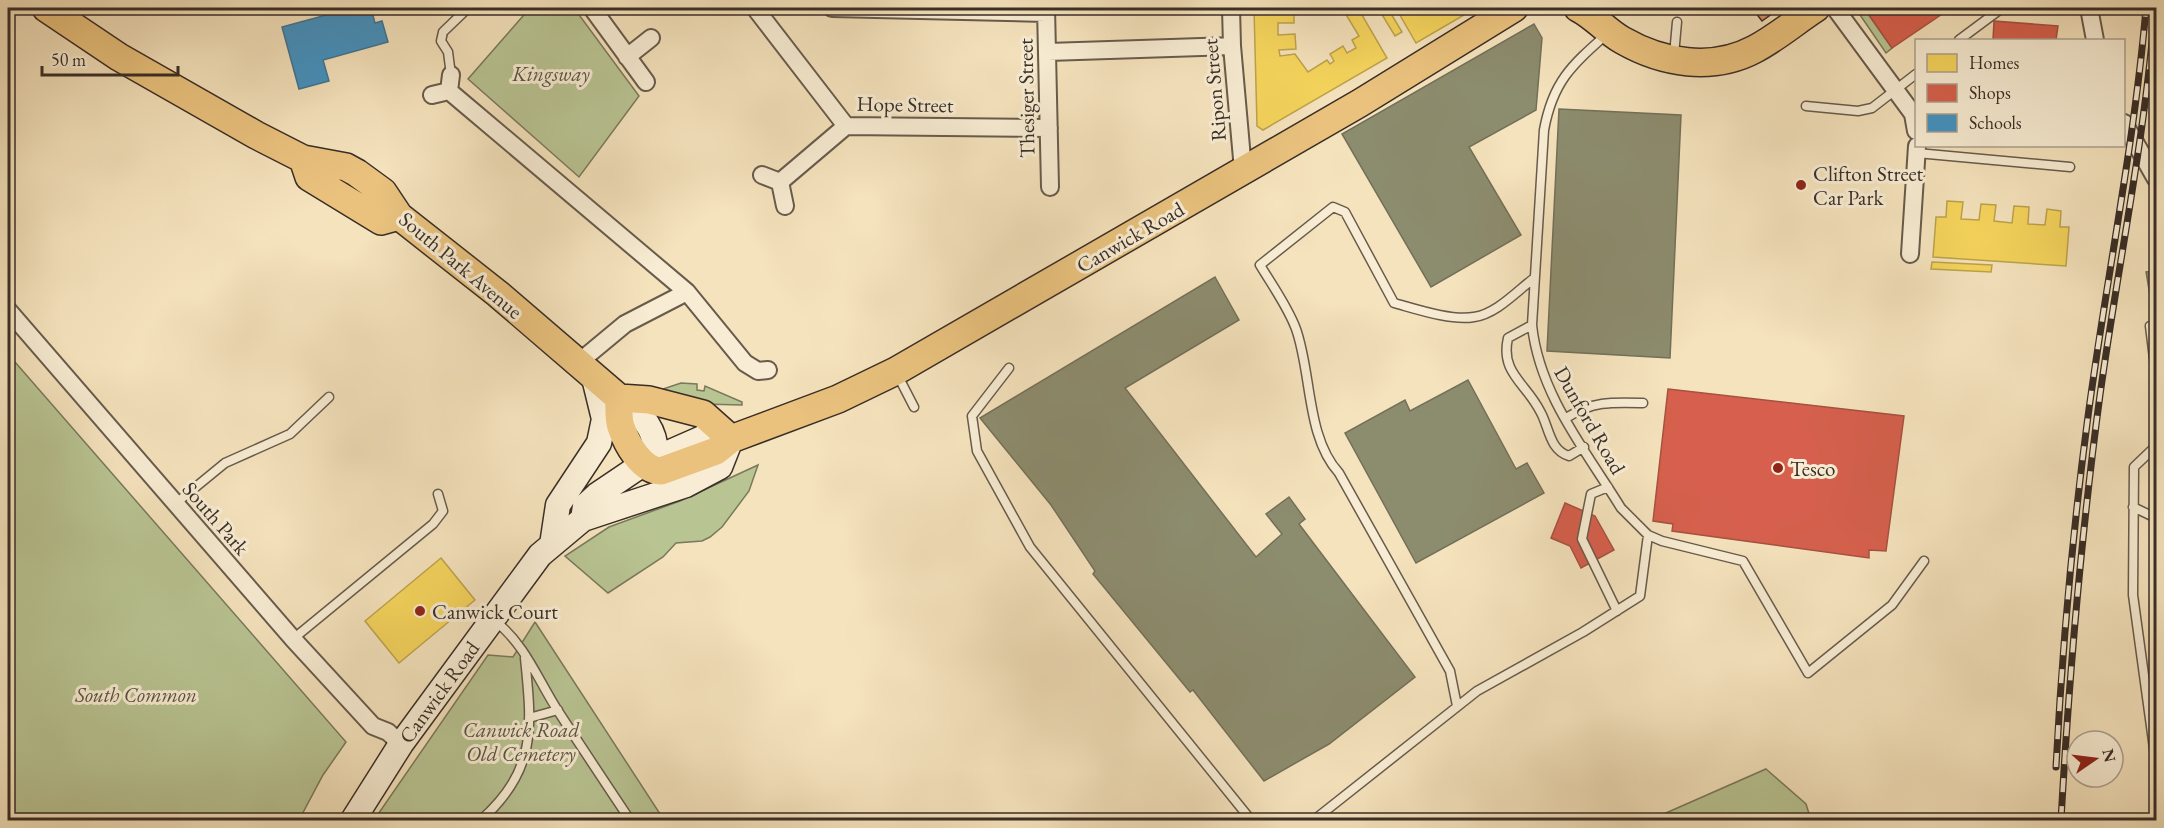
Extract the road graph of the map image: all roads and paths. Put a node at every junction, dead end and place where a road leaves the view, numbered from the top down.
1 (46, 8) edge
2 (468, 8) edge
3 (592, 8) edge
4 (755, 8) edge
5 (832, 8) edge
6 (1232, 8) edge
7 (1514, 8) edge
8 (1578, 8) edge
9 (1816, 8) edge
10 (1835, 8) edge
11 (2002, 8) edge
12 (2089, 8) edge
13 (1046, 10) edge
14 (1608, 20) edge
15 (1677, 22) dead end
16 (651, 38) dead end
17 (1960, 39) edge
18 (2095, 39) edge
19 (1232, 46) junction
20 (1048, 52) junction
21 (627, 57) junction
22 (1674, 61) junction
23 (1915, 75) edge
24 (646, 82) dead end
25 (444, 87) joint
26 (1895, 90) junction
27 (1806, 106) dead end
28 (1915, 122) edge
29 (2125, 125) edge
30 (846, 126) junction
31 (1049, 128) junction
32 (1917, 149) edge
33 (2070, 167) dead end
34 (1244, 170) junction
35 (762, 175) dead end
36 (2157, 179) edge
37 (780, 182) junction
38 (1050, 187) dead end
39 (785, 206) dead end
40 (1910, 254) dead end
41 (1533, 279) junction
42 (687, 292) junction
43 (8, 310) edge
44 (1532, 325) junction
45 (2150, 326) dead end
46 (1010, 368) dead end
47 (768, 370) dead end
48 (586, 371) junction
49 (896, 371) junction
50 (2157, 375) edge
51 (329, 397) dead end
52 (619, 398) junction
53 (1643, 403) dead end
54 (914, 406) dead end
55 (1566, 418) junction
56 (731, 439) junction
57 (2157, 446) edge
58 (1584, 447) junction
59 (651, 464) junction
60 (1608, 487) junction
61 (438, 494) dead end
62 (632, 502) junction
63 (174, 504) junction
64 (2133, 507) junction
65 (2157, 518) edge
66 (583, 519) junction
67 (1648, 535) junction
68 (552, 545) junction
69 (1924, 561) dead end
70 (1617, 610) junction
71 (492, 619) junction
72 (293, 639) junction
73 (524, 652) junction
74 (1457, 706) junction
75 (558, 710) junction
76 (529, 718) junction
77 (401, 744) junction
78 (2157, 764) edge
79 (353, 820) edge
80 (482, 820) edge
81 (630, 820) edge
82 (1251, 820) edge
83 (1314, 820) edge

1 - 48 main road, South Park Avenue
2 - 25 lane
3 - 21 street
4 - 30 street
5 - 13 street
6 - 19 street, Ripon Street
7 - 34 main road, Canwick Road
8 - 14 main road
9 - 22 main road
10 - 26 street
11 - 17 lane
12 - 18 street
13 - 20 street, Thesiger Street
14 - 22 main road
14 - 41 lane, Dunford Road
15 - 22 lane
16 - 21 street
19 - 20 street
19 - 34 street, Ripon Street
20 - 31 street, Thesiger Street
21 - 24 street
23 - 26 lane
25 - 42 street
26 - 27 lane
26 - 28 street
29 - 36 street
30 - 31 street, Hope Street
30 - 37 street, Hope Street
31 - 38 street, Thesiger Street
32 - 33 lane
32 - 40 street
34 - 49 main road, Canwick Road
35 - 37 street
37 - 39 street
41 - 44 lane, Dunford Road
41 - 74 lane
42 - 47 street
42 - 48 street
43 - 63 street, South Park
44 - 55 lane, Dunford Road
44 - 58 lane
45 - 50 lane
46 - 82 lane
48 - 52 main road, South Park Avenue
48 - 68 main road
49 - 54 lane
49 - 56 main road, Canwick Road
51 - 63 lane
52 - 56 main road
52 - 59 main road
53 - 55 lane
55 - 58 lane, Dunford Road
56 - 59 main road
56 - 62 main road, Canwick Road
57 - 64 lane
58 - 60 lane, Dunford Road
59 - 62 main road
59 - 66 main road, Canwick Road
60 - 67 lane, Dunford Road
60 - 70 lane
61 - 72 lane
62 - 66 main road, Canwick Road
63 - 72 street, South Park
64 - 65 lane
64 - 78 lane
66 - 68 main road, Canwick Road
67 - 69 lane, Dunford Road
67 - 70 lane
68 - 71 main road, Canwick Road
70 - 74 lane
71 - 73 lane
71 - 77 main road, Canwick Road
72 - 77 street, South Park
73 - 75 lane
73 - 76 lane
74 - 83 lane
75 - 76 lane
75 - 81 lane
76 - 80 lane
77 - 79 main road, Canwick Road

